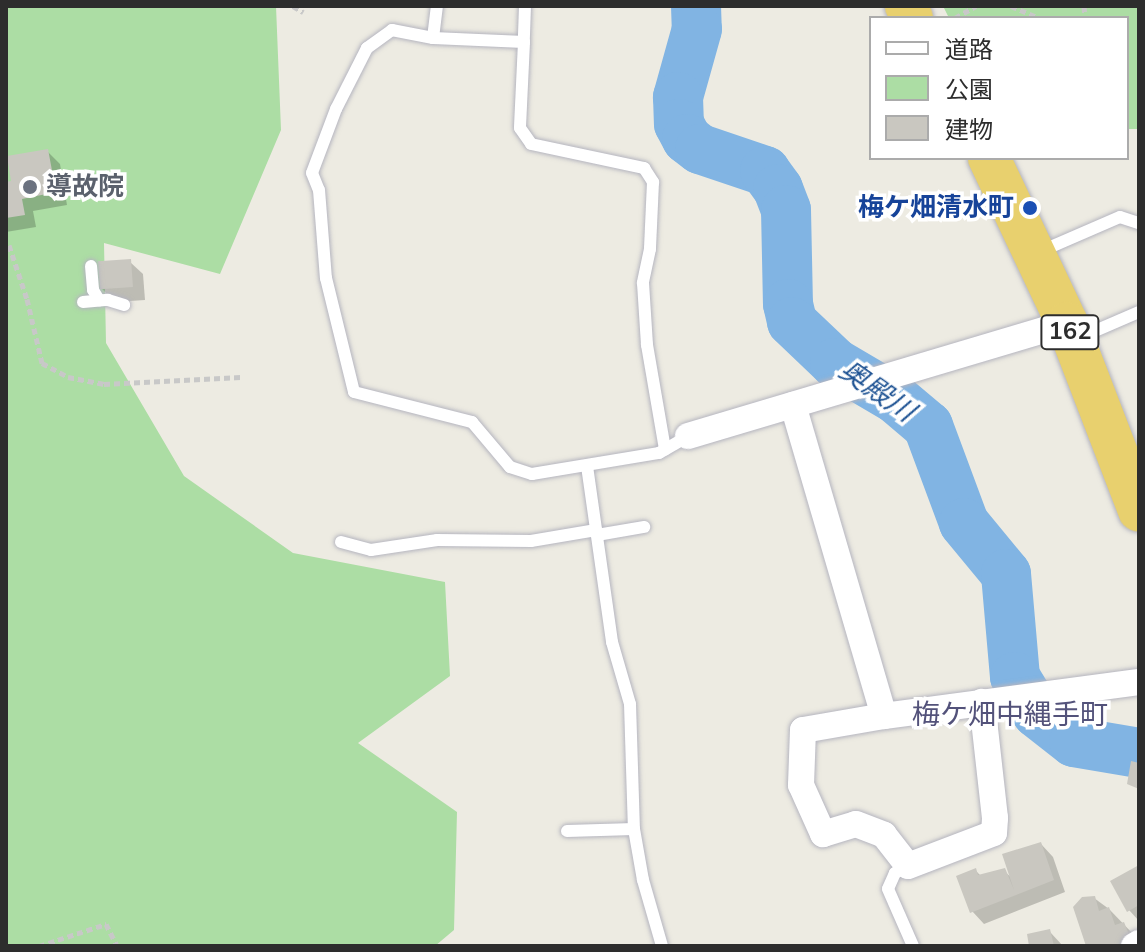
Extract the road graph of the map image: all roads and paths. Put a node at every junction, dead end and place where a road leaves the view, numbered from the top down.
1 (293, 6) edge
2 (437, 6) edge
3 (525, 6) edge
4 (976, 6) edge
5 (1011, 6) edge
6 (303, 12) dead end
7 (958, 16) edge
8 (1034, 16) edge
9 (433, 38) junction
10 (524, 42) junction
11 (990, 160) edge
12 (1139, 223) edge
13 (9, 245) dead end
14 (1036, 253) junction
15 (91, 266) dead end
16 (99, 300) junction
17 (83, 302) dead end
18 (124, 305) dead end
19 (1139, 312) edge
20 (1070, 331) junction
21 (241, 377) dead end
22 (793, 405) junction
23 (676, 443) junction
24 (587, 466) junction
25 (1139, 511) edge
26 (644, 527) dead end
27 (596, 532) junction
28 (341, 542) dead end
29 (1139, 682) edge
30 (982, 702) junction
31 (884, 716) junction
32 (634, 829) junction
33 (567, 831) dead end
34 (908, 866) junction
35 (1139, 943) edge
36 (39, 946) edge
37 (117, 946) edge
38 (662, 946) edge
39 (913, 946) edge
40 (1134, 946) edge

1 - 6 path
2 - 9 lane
3 - 10 lane
4 - 7 path
5 - 8 path
9 - 10 lane
9 - 24 lane
10 - 23 lane
11 - 14 highway, 162
12 - 14 lane
13 - 21 path
14 - 20 highway, 162
15 - 16 lane
16 - 17 lane
16 - 18 lane
19 - 20 lane
20 - 22 street
20 - 25 highway, 162
22 - 23 street
22 - 31 street
23 - 24 lane
24 - 27 lane
26 - 27 lane
27 - 28 lane
27 - 32 lane
29 - 30 street
30 - 31 street
30 - 34 street
31 - 34 street
32 - 33 lane
32 - 38 lane
34 - 39 lane
35 - 40 street
36 - 37 path

